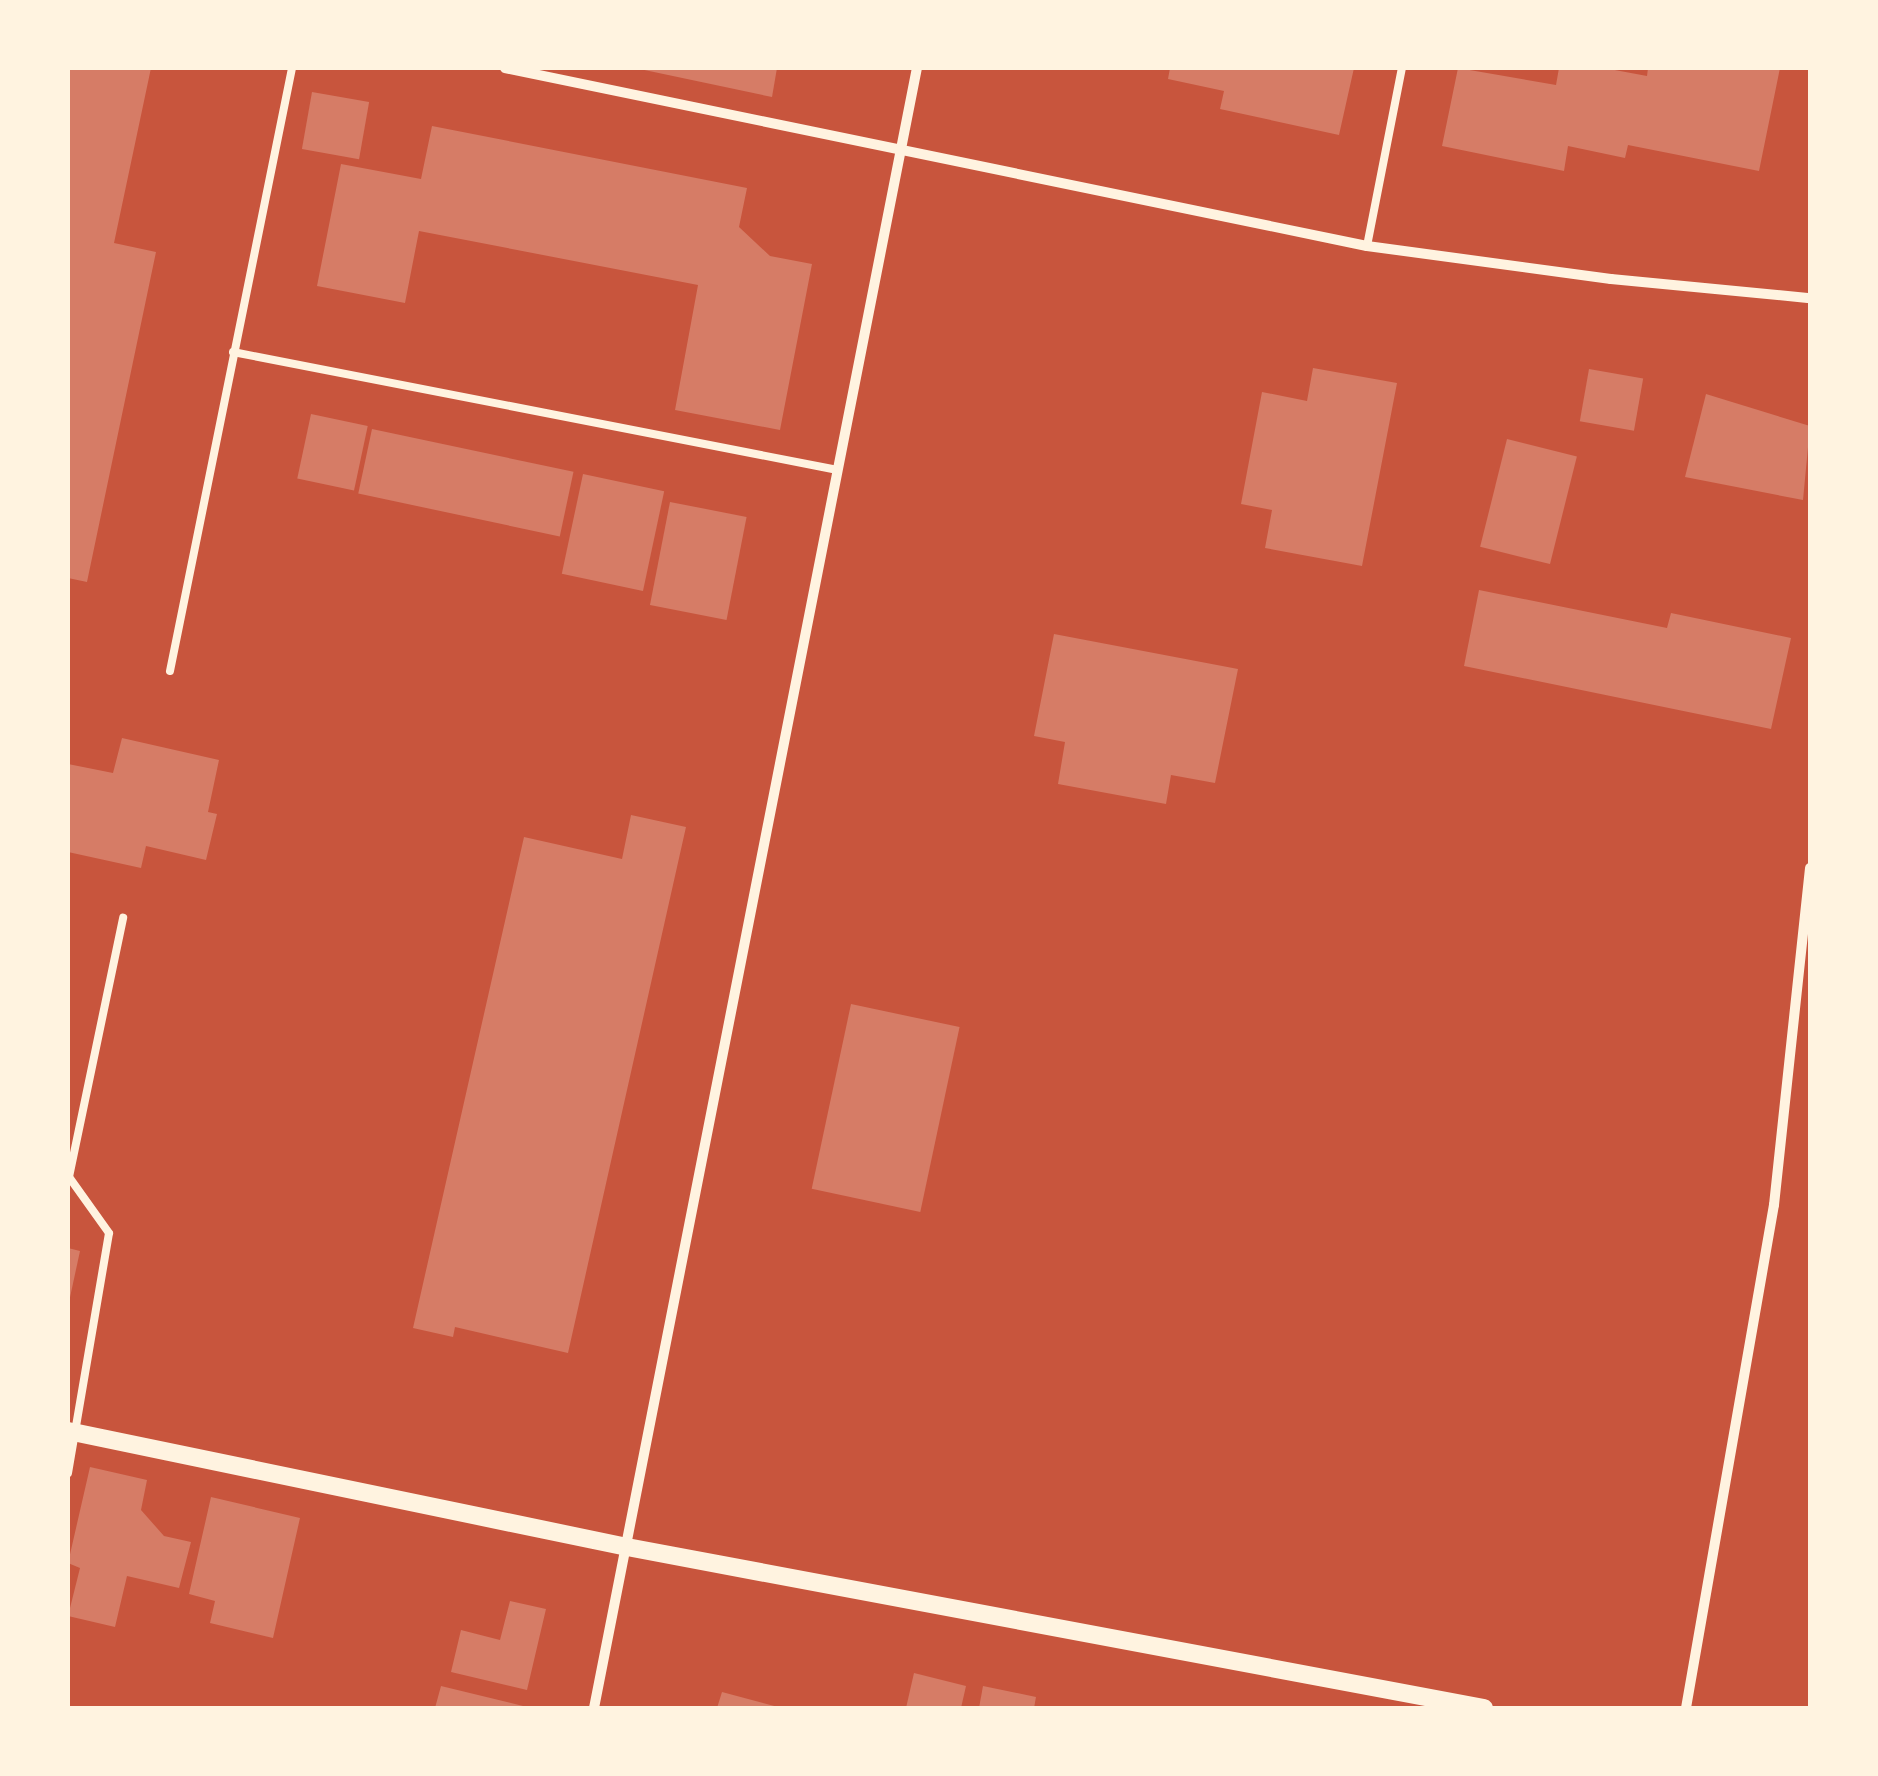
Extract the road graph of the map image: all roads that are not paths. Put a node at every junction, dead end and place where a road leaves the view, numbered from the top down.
1 (292, 68) edge
2 (505, 68) edge
3 (918, 68) edge
4 (1402, 68) edge
5 (901, 152) junction
6 (1367, 246) junction
7 (1810, 298) edge
8 (233, 352) junction
9 (838, 470) junction
10 (170, 672) dead end
11 (1810, 868) edge
12 (124, 918) dead end
13 (72, 1432) edge
14 (68, 1473) edge
15 (627, 1547) junction
16 (594, 1708) edge
17 (1484, 1708) edge
18 (1686, 1708) edge

1 - 8 lane
2 - 5 street
3 - 5 street
4 - 6 lane
5 - 6 street
5 - 9 street
6 - 7 street
8 - 9 lane
8 - 10 lane
9 - 15 street
11 - 18 street
12 - 13 lane
13 - 14 lane
13 - 15 street
15 - 16 street
15 - 17 street

